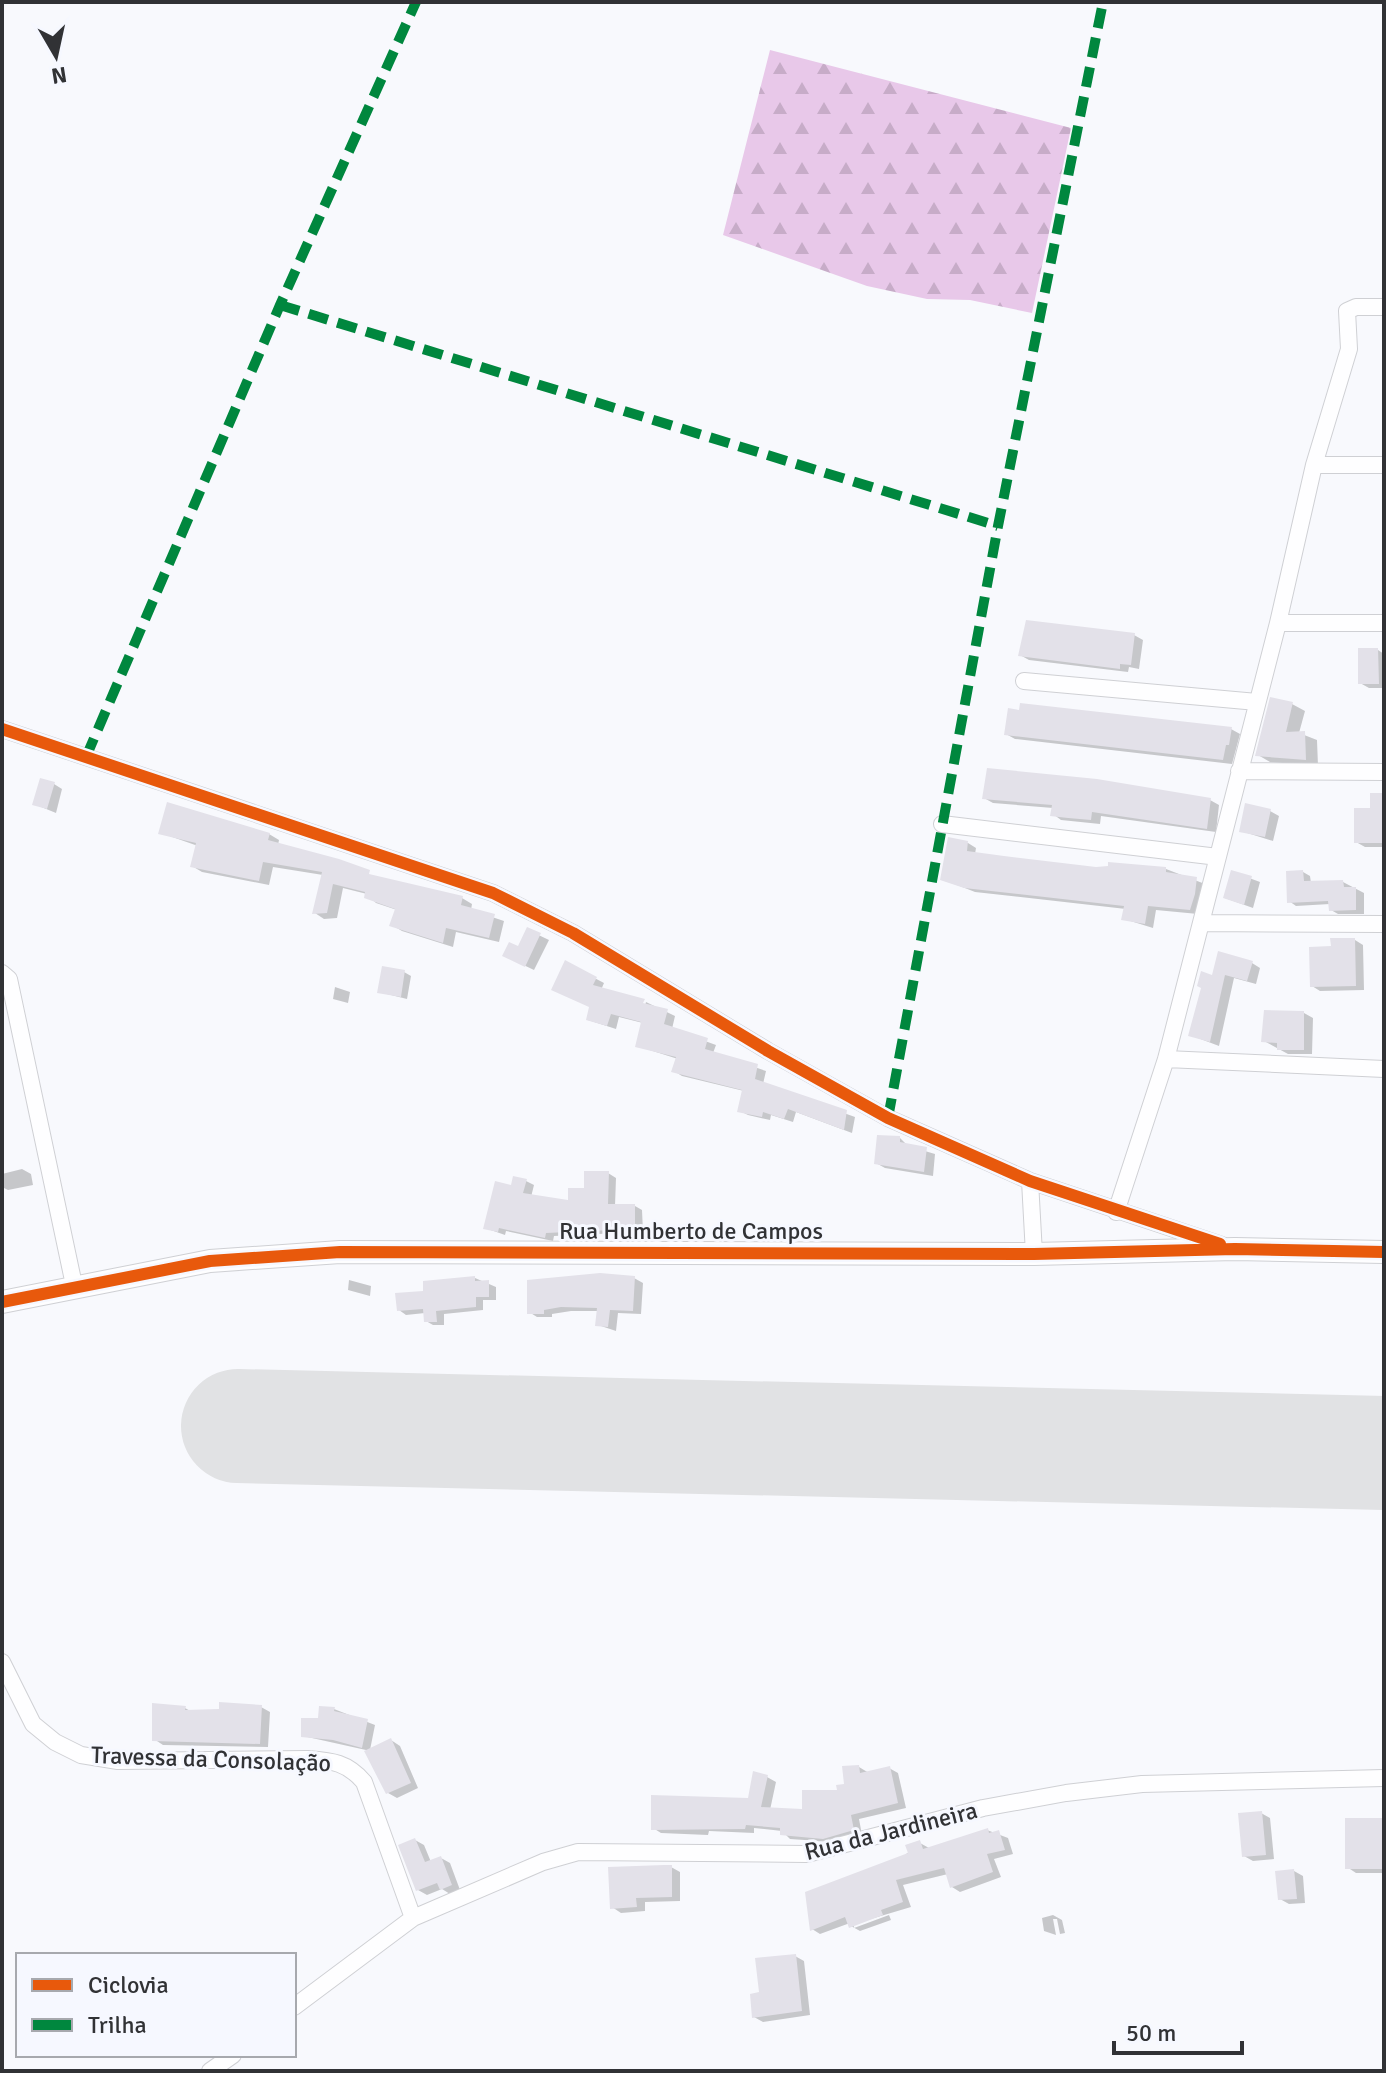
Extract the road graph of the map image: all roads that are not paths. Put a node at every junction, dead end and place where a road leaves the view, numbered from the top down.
1 (1384, 307) edge
2 (1314, 465) junction
3 (1384, 465) edge
4 (1278, 623) junction
5 (1384, 623) edge
6 (1024, 681) dead end
7 (1257, 702) junction
8 (2, 729) edge
9 (1239, 771) junction
10 (1384, 772) edge
11 (942, 824) dead end
12 (1218, 857) junction
13 (1201, 923) junction
14 (1384, 924) edge
15 (2, 973) edge
16 (1166, 1059) junction
17 (1384, 1069) edge
18 (1030, 1181) junction
19 (1116, 1212) junction
20 (1235, 1249) junction
21 (1384, 1252) edge
22 (1034, 1254) junction
23 (74, 1285) junction
24 (2, 1302) edge
25 (2, 1662) edge
26 (1384, 1778) edge
27 (413, 1918) junction
28 (296, 2006) edge
29 (230, 2057) edge
30 (210, 2071) edge

1 - 2 street
2 - 3 street
2 - 4 street
4 - 5 street
4 - 7 street
6 - 7 street
7 - 9 street
8 - 18 street
9 - 10 street
9 - 12 street
11 - 12 street
12 - 13 street
13 - 14 street
13 - 16 street
15 - 23 street
16 - 17 street
16 - 19 street
18 - 19 street
18 - 22 street
19 - 20 street
20 - 21 street, Rua Humberto de Campos
20 - 22 street, Rua Humberto de Campos
22 - 23 street, Rua Humberto de Campos
23 - 24 street, Rua Humberto de Campos
25 - 27 street, Travessa da Consolação
26 - 27 street, Rua da Jardineira
27 - 28 street, Rua da Jardineira
29 - 30 street

